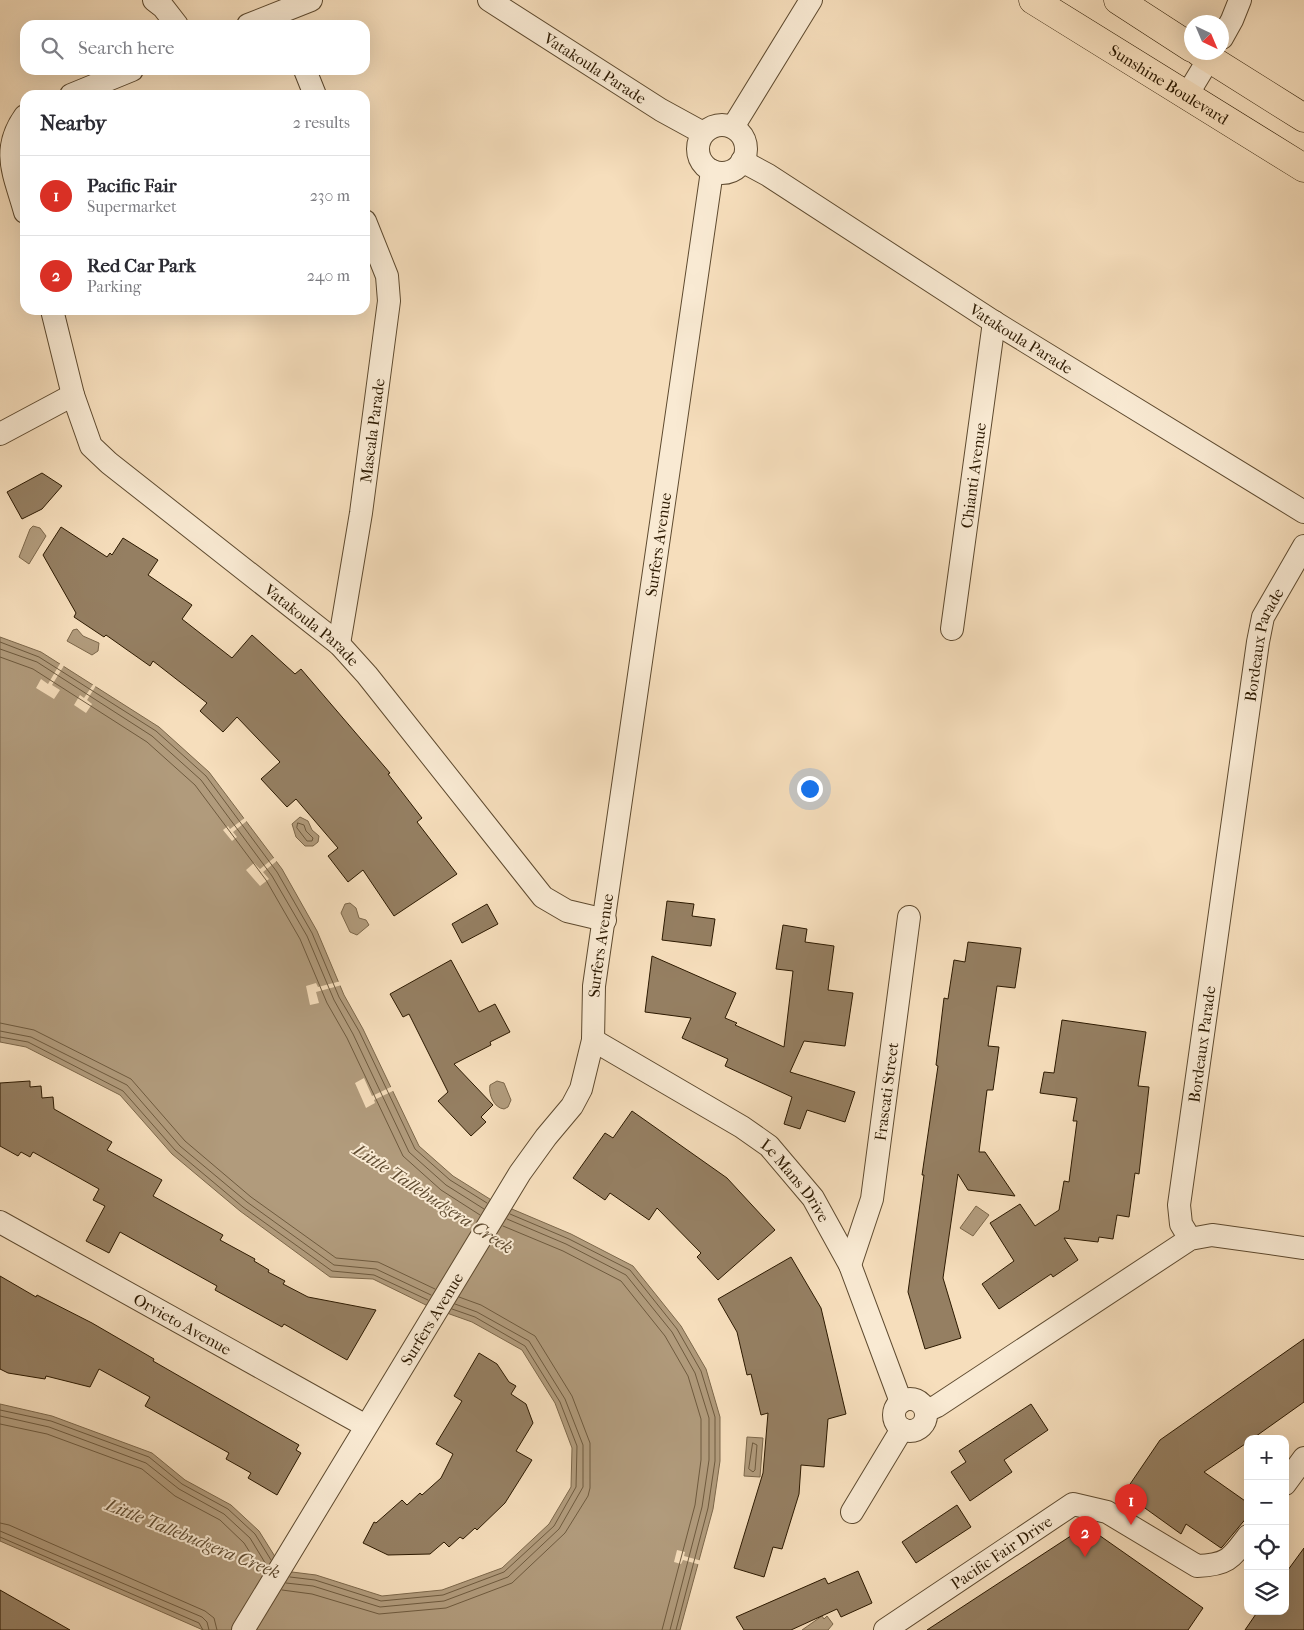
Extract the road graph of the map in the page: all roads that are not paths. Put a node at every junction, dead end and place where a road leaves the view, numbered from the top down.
1 (154, 0) edge
2 (312, 0) edge
3 (489, 0) edge
4 (811, 0) edge
5 (1033, 0) edge
6 (1118, 0) edge
7 (1240, 0) edge
8 (284, 19) edge
9 (173, 20) edge
10 (1229, 24) edge
11 (1184, 37) edge
12 (1203, 60) edge
13 (1221, 60) edge
14 (120, 75) edge
15 (307, 75) edge
16 (83, 90) edge
17 (313, 90) edge
18 (1187, 95) junction
19 (1304, 118) edge
20 (20, 126) edge
21 (733, 127) junction
22 (704, 133) junction
23 (742, 161) junction
24 (1304, 168) edge
25 (712, 170) junction
26 (20, 194) edge
27 (370, 234) edge
28 (53, 315) edge
29 (994, 322) junction
30 (73, 395) junction
31 (0, 434) edge
32 (1304, 512) edge
33 (1304, 546) edge
34 (952, 629) dead end
35 (340, 644) junction
36 (909, 917) dead end
37 (605, 920) junction
38 (593, 1040) junction
39 (0, 1222) edge
40 (1190, 1239) junction
41 (1304, 1248) edge
42 (850, 1264) junction
43 (901, 1402) junction
44 (926, 1411) junction
45 (366, 1426) junction
46 (902, 1429) junction
47 (1304, 1458) edge
48 (1288, 1480) edge
49 (852, 1512) dead end
50 (1244, 1541) edge
51 (243, 1630) edge
52 (885, 1630) edge

1 - 9 street
2 - 8 street
3 - 22 street, Vatakoula Parade
4 - 21 street
5 - 18 main road, Sunshine Boulevard
6 - 11 main road
7 - 10 street
12 - 18 street
13 - 19 main road
14 - 16 street
15 - 17 street
18 - 24 main road, Sunshine Boulevard
20 - 26 street
21 - 22 street
21 - 23 street
22 - 25 street
23 - 25 street
23 - 29 street, Vatakoula Parade
25 - 37 street, Surfers Avenue
27 - 35 street, Mascala Parade
28 - 30 street, Vatakoula Parade
29 - 32 street, Vatakoula Parade
29 - 34 street, Chianti Avenue
30 - 31 street
30 - 35 street, Vatakoula Parade
33 - 40 street, Bordeaux Parade
35 - 37 street, Vatakoula Parade
36 - 42 street, Frascati Street
37 - 38 street, Surfers Avenue
38 - 42 street, Le Mans Drive
38 - 45 street, Surfers Avenue
39 - 45 street, Orvieto Avenue
40 - 41 street
40 - 44 street
42 - 43 street, Le Mans Drive
43 - 44 street
43 - 46 street
44 - 46 street
45 - 51 street, Surfers Avenue
46 - 49 street
47 - 48 street
50 - 52 street, Pacific Fair Drive

